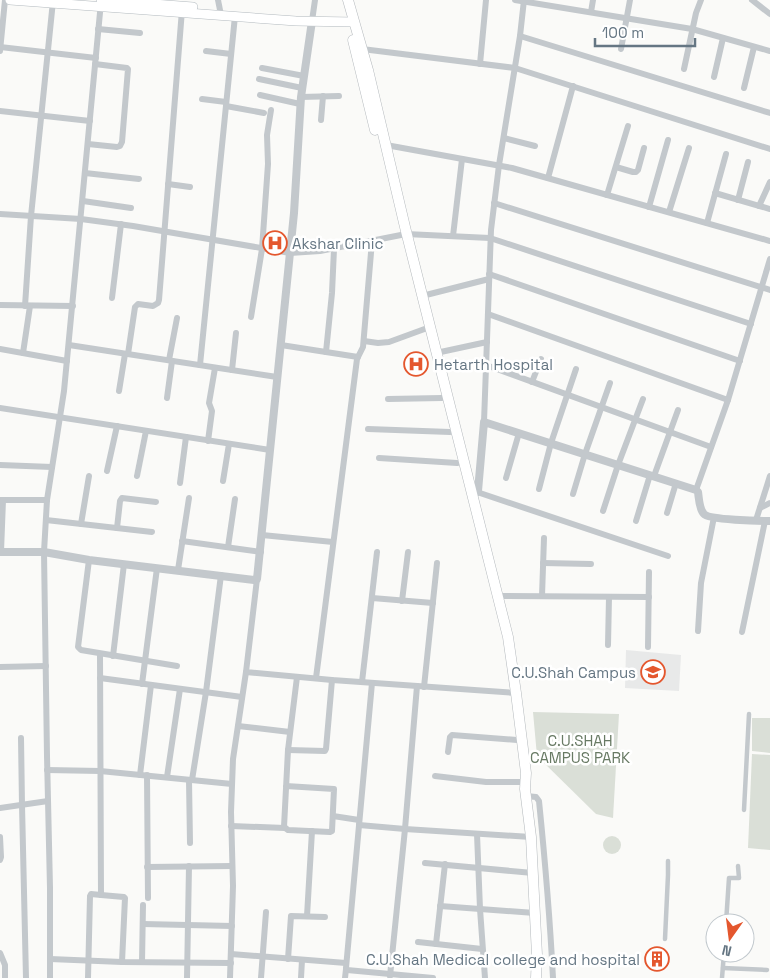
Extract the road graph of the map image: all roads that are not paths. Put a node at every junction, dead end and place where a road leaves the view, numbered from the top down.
1 (5, 0) edge
2 (10, 0) edge
3 (218, 0) edge
4 (315, 0) edge
5 (342, 0) edge
6 (348, 0) edge
7 (486, 0) edge
8 (515, 0) edge
9 (524, 0) edge
10 (593, 0) edge
11 (630, 0) edge
12 (701, 0) edge
13 (752, 0) edge
14 (53, 2) edge
15 (165, 2) edge
16 (105, 3) edge
17 (558, 3) edge
18 (186, 6) edge
19 (220, 12) junction
20 (591, 12) junction
21 (770, 14) edge
22 (235, 16) junction
23 (626, 18) junction
24 (308, 20) junction
25 (351, 22) junction
26 (98, 29) junction
27 (692, 29) junction
28 (140, 33) dead end
29 (520, 36) junction
30 (723, 38) junction
31 (754, 47) junction
32 (0, 48) edge
33 (362, 49) junction
34 (621, 49) dead end
35 (0, 51) edge
36 (206, 51) dead end
37 (770, 51) edge
38 (48, 53) junction
39 (231, 54) junction
40 (95, 61) junction
41 (480, 64) junction
42 (262, 68) dead end
43 (515, 68) junction
44 (684, 69) dead end
45 (304, 76) junction
46 (714, 76) dead end
47 (259, 79) dead end
48 (574, 86) junction
49 (302, 88) junction
50 (744, 88) dead end
51 (260, 95) dead end
52 (323, 96) junction
53 (339, 96) dead end
54 (202, 99) dead end
55 (300, 100) junction
56 (226, 104) junction
57 (271, 110) dead end
58 (0, 111) edge
59 (264, 113) dead end
60 (770, 113) edge
61 (41, 115) junction
62 (322, 120) dead end
63 (90, 121) junction
64 (628, 126) dead end
65 (504, 138) junction
66 (668, 140) dead end
67 (88, 144) junction
68 (386, 145) junction
69 (535, 146) dead end
70 (644, 148) dead end
71 (689, 148) dead end
72 (770, 149) edge
73 (726, 154) dead end
74 (462, 159) junction
75 (748, 162) dead end
76 (499, 165) junction
77 (616, 166) junction
78 (85, 173) junction
79 (548, 178) junction
80 (139, 179) dead end
81 (770, 182) edge
82 (168, 184) junction
83 (190, 187) dead end
84 (715, 193) junction
85 (608, 195) junction
86 (738, 200) junction
87 (82, 201) junction
88 (494, 203) junction
89 (759, 206) junction
90 (649, 207) junction
91 (131, 208) dead end
92 (770, 209) edge
93 (669, 212) junction
94 (0, 214) edge
95 (32, 216) junction
96 (81, 219) junction
97 (707, 223) junction
98 (122, 224) junction
99 (164, 232) junction
100 (404, 235) junction
101 (453, 236) junction
102 (490, 238) junction
103 (212, 240) junction
104 (372, 241) junction
105 (770, 241) edge
106 (262, 248) junction
107 (334, 249) junction
108 (290, 254) junction
109 (770, 259) edge
110 (489, 276) junction
111 (762, 287) junction
112 (770, 290) edge
113 (422, 296) junction
114 (112, 298) dead end
115 (0, 305) edge
116 (28, 306) junction
117 (72, 306) junction
118 (488, 314) junction
119 (251, 317) dead end
120 (176, 318) dead end
121 (751, 324) junction
122 (428, 328) junction
123 (236, 333) dead end
124 (364, 341) junction
125 (487, 342) junction
126 (69, 345) junction
127 (281, 345) junction
128 (0, 349) edge
129 (326, 352) junction
130 (23, 353) junction
131 (436, 353) junction
132 (126, 354) junction
133 (358, 357) junction
134 (540, 359) dead end
135 (67, 361) junction
136 (171, 361) junction
137 (740, 361) junction
138 (200, 365) junction
139 (486, 365) junction
140 (215, 368) junction
141 (576, 369) dead end
142 (232, 370) junction
143 (278, 377) junction
144 (532, 382) junction
145 (610, 383) dead end
146 (119, 392) dead end
147 (567, 395) junction
148 (167, 398) dead end
149 (442, 398) junction
150 (643, 398) dead end
151 (388, 399) dead end
152 (728, 400) junction
153 (601, 407) junction
154 (0, 408) edge
155 (678, 410) dead end
156 (60, 417) junction
157 (635, 420) junction
158 (484, 422) junction
159 (117, 426) junction
160 (368, 429) dead end
161 (146, 431) junction
162 (450, 432) junction
163 (670, 432) junction
164 (519, 433) junction
165 (186, 437) junction
166 (208, 441) junction
167 (551, 443) junction
168 (229, 444) junction
169 (711, 447) junction
170 (270, 450) junction
171 (585, 454) junction
172 (379, 458) dead end
173 (457, 463) junction
174 (0, 465) edge
175 (618, 465) junction
176 (52, 467) junction
177 (108, 471) dead end
178 (652, 475) junction
179 (89, 476) dead end
180 (136, 476) dead end
181 (770, 476) edge
182 (506, 478) dead end
183 (223, 480) dead end
184 (180, 483) dead end
185 (676, 483) junction
186 (539, 489) dead end
187 (696, 490) junction
188 (474, 492) junction
189 (573, 494) dead end
190 (188, 498) dead end
191 (235, 499) dead end
192 (1, 500) edge
193 (47, 500) junction
194 (156, 502) dead end
195 (770, 503) edge
196 (760, 508) junction
197 (603, 510) dead end
198 (667, 513) dead end
199 (714, 517) junction
200 (46, 520) junction
201 (756, 520) junction
202 (636, 521) dead end
203 (767, 521) edge
204 (80, 524) junction
205 (117, 528) junction
206 (152, 532) dead end
207 (262, 535) junction
208 (544, 538) dead end
209 (182, 540) junction
210 (333, 542) junction
211 (228, 547) junction
212 (1, 552) edge
213 (44, 552) junction
214 (261, 552) junction
215 (377, 552) dead end
216 (408, 552) dead end
217 (668, 556) dead end
218 (89, 560) junction
219 (437, 563) dead end
220 (543, 563) junction
221 (124, 564) junction
222 (592, 564) dead end
223 (157, 568) junction
224 (178, 570) junction
225 (649, 572) dead end
226 (221, 575) junction
227 (257, 579) junction
228 (498, 596) junction
229 (542, 596) junction
230 (609, 597) junction
231 (372, 598) junction
232 (649, 598) junction
233 (402, 601) junction
234 (432, 603) junction
235 (698, 631) dead end
236 (742, 632) dead end
237 (608, 645) dead end
238 (648, 647) dead end
239 (100, 654) junction
240 (113, 656) junction
241 (145, 661) junction
242 (46, 666) junction
243 (177, 666) dead end
244 (0, 667) edge
245 (246, 672) junction
246 (297, 677) junction
247 (100, 678) junction
248 (316, 678) junction
249 (332, 680) junction
250 (362, 682) junction
251 (372, 683) junction
252 (142, 684) junction
253 (151, 685) junction
254 (417, 686) junction
255 (424, 687) junction
256 (180, 689) junction
257 (206, 692) junction
258 (514, 694) junction
259 (242, 697) junction
260 (749, 714) dead end
261 (238, 726) junction
262 (290, 732) junction
263 (21, 738) dead end
264 (517, 740) junction
265 (288, 750) junction
266 (448, 752) dead end
267 (48, 770) junction
268 (100, 770) junction
269 (143, 775) junction
270 (435, 776) dead end
271 (167, 777) junction
272 (191, 780) junction
273 (232, 784) junction
274 (286, 786) junction
275 (525, 789) junction
276 (48, 801) junction
277 (22, 805) junction
278 (0, 808) edge
279 (744, 810) dead end
280 (333, 816) junction
281 (359, 822) junction
282 (231, 826) junction
283 (285, 828) junction
284 (406, 829) junction
285 (312, 831) junction
286 (477, 834) junction
287 (0, 837) edge
288 (531, 837) junction
289 (190, 843) dead end
290 (0, 860) edge
291 (668, 861) dead end
292 (425, 862) dead end
293 (445, 864) junction
294 (188, 866) junction
295 (232, 866) junction
296 (738, 866) dead end
297 (147, 867) junction
298 (478, 867) junction
299 (532, 872) junction
300 (101, 895) junction
301 (148, 898) dead end
302 (143, 904) dead end
303 (440, 906) junction
304 (480, 909) junction
305 (266, 912) dead end
306 (535, 913) junction
307 (727, 913) edge
308 (307, 916) junction
309 (325, 917) dead end
310 (143, 924) junction
311 (188, 925) junction
312 (232, 926) junction
313 (665, 939) dead end
314 (418, 942) dead end
315 (436, 944) junction
316 (482, 949) junction
317 (0, 953) edge
318 (231, 954) junction
319 (263, 957) junction
320 (50, 959) junction
321 (288, 959) junction
322 (89, 960) junction
323 (302, 960) junction
324 (122, 962) junction
325 (142, 962) junction
326 (230, 962) junction
327 (187, 963) junction
328 (723, 963) edge
329 (346, 966) junction
330 (722, 968) junction
331 (767, 970) dead end
332 (390, 976) edge
333 (5, 978) edge
334 (26, 978) edge
335 (50, 978) edge
336 (88, 978) edge
337 (187, 978) edge
338 (230, 978) edge
339 (261, 978) edge
340 (302, 978) edge
341 (345, 978) edge
342 (433, 978) edge
343 (485, 978) edge
344 (536, 978) edge
345 (552, 978) edge
346 (722, 978) edge

1 - 32 street
2 - 14 main road
3 - 19 street
4 - 24 street
5 - 25 highway
6 - 25 highway
7 - 41 street
8 - 9 street
9 - 17 street
9 - 29 street
10 - 20 street
11 - 23 street
12 - 27 street
13 - 21 street
14 - 16 main road
14 - 38 street
15 - 16 main road
15 - 18 main road
16 - 18 main road
16 - 26 street
17 - 20 street
18 - 19 main road
18 - 82 street
19 - 22 main road
19 - 24 main road
20 - 23 street
22 - 24 main road
22 - 39 street
23 - 27 street
23 - 34 street
24 - 25 main road
24 - 45 street
25 - 33 highway
25 - 100 highway
26 - 28 street
26 - 40 street
27 - 30 street
27 - 44 street
29 - 43 street
29 - 60 street
30 - 31 street
30 - 46 street
31 - 37 street
31 - 50 street
32 - 35 street
32 - 38 street
33 - 41 street
33 - 68 highway
36 - 39 street
38 - 40 street
38 - 61 street
39 - 56 street
40 - 63 street
40 - 67 street
41 - 43 street
42 - 45 street
43 - 48 street
43 - 65 street
45 - 49 street
47 - 49 street
48 - 72 street
48 - 79 street
49 - 55 street
51 - 55 street
52 - 53 street
52 - 55 street
52 - 62 street
54 - 56 street
55 - 108 street
56 - 59 street
56 - 103 street
57 - 106 street
58 - 61 street
61 - 63 street
61 - 95 street
63 - 67 street
64 - 77 street
65 - 69 street
65 - 76 street
66 - 90 street
67 - 78 street
68 - 74 street
68 - 100 highway
70 - 77 street
71 - 93 street
73 - 84 street
74 - 76 street
74 - 101 street
75 - 86 street
76 - 79 street
76 - 88 street
77 - 85 street
78 - 80 street
78 - 87 street
79 - 85 street
81 - 89 street
82 - 83 street
82 - 99 street
84 - 86 street
84 - 97 street
85 - 90 street
86 - 89 street
87 - 91 street
87 - 96 street
88 - 102 street
88 - 111 street
89 - 92 street
90 - 93 street
93 - 97 street
94 - 95 street
95 - 96 street
95 - 116 street
96 - 98 street
96 - 117 street
97 - 105 street
98 - 99 street
98 - 114 street
99 - 103 street
99 - 132 street
100 - 101 street
100 - 104 street
100 - 113 highway
100 - 122 highway
101 - 102 street
102 - 110 street
102 - 121 street
103 - 106 street
103 - 138 street
104 - 107 street
104 - 124 street
106 - 108 street
106 - 119 street
107 - 108 street
107 - 129 street
108 - 127 street
109 - 111 street
110 - 113 street
110 - 118 street
110 - 137 street
111 - 112 street
111 - 121 street
113 - 122 highway
115 - 116 street
116 - 117 street
116 - 130 street
117 - 126 street
118 - 125 street
118 - 152 street
120 - 136 street
121 - 137 street
122 - 124 street
122 - 131 highway
122 - 149 highway
123 - 142 street
124 - 133 street
125 - 131 street
125 - 139 street
126 - 132 street
126 - 135 street
127 - 129 street
127 - 143 street
128 - 130 street
129 - 133 street
130 - 135 street
131 - 188 highway
132 - 136 street
132 - 146 street
133 - 210 street
134 - 144 street
135 - 156 street
136 - 138 street
136 - 148 street
137 - 152 street
138 - 140 street
139 - 144 street
139 - 158 street
140 - 142 street
140 - 166 street
141 - 147 street
142 - 143 street
143 - 170 street
144 - 147 street
145 - 153 street
147 - 153 street
147 - 167 street
149 - 151 street
149 - 162 highway
150 - 157 street
152 - 169 street
153 - 157 street
153 - 171 street
154 - 156 street
155 - 163 street
156 - 159 street
156 - 176 street
157 - 163 street
157 - 175 street
158 - 164 street
158 - 188 street
159 - 161 street
159 - 177 street
160 - 162 street
161 - 165 street
161 - 180 street
162 - 173 highway
163 - 169 street
163 - 178 street
164 - 167 street
164 - 182 street
165 - 166 street
165 - 184 street
166 - 168 street
167 - 171 street
167 - 186 street
168 - 170 street
168 - 183 street
169 - 187 street
170 - 207 street
171 - 175 street
171 - 189 street
172 - 173 street
173 - 258 highway
174 - 176 street
175 - 178 street
175 - 197 street
176 - 193 street
178 - 185 street
178 - 202 street
179 - 204 street
181 - 196 street
185 - 187 street
185 - 198 street
187 - 199 street
188 - 217 street
188 - 228 highway
190 - 209 street
191 - 211 street
192 - 193 street
192 - 212 street
193 - 200 street
194 - 205 street
195 - 196 street
196 - 201 street
199 - 201 street
199 - 235 street
200 - 204 street
200 - 213 street
201 - 203 street
203 - 236 street
204 - 205 street
205 - 206 street
207 - 210 street
207 - 214 street
208 - 220 street
209 - 211 street
209 - 224 street
210 - 248 street
211 - 214 street
212 - 213 street
213 - 218 street
213 - 242 street
214 - 227 street
215 - 231 street
216 - 233 street
218 - 221 street
218 - 239 street
219 - 234 street
220 - 222 street
220 - 229 street
221 - 223 street
221 - 240 street
223 - 224 street
223 - 241 street
224 - 226 street
225 - 232 street
226 - 227 street
226 - 257 street
227 - 245 street
228 - 229 street
228 - 258 highway
229 - 230 street
230 - 232 street
230 - 237 street
231 - 233 street
231 - 250 street
232 - 238 street
233 - 234 street
234 - 255 street
239 - 240 street
239 - 247 street
240 - 241 street
241 - 243 street
241 - 252 street
242 - 244 street
242 - 267 street
245 - 246 street
245 - 259 street
246 - 248 street
246 - 262 street
247 - 252 street
247 - 268 street
248 - 249 street
249 - 250 street
249 - 265 street
250 - 251 street
251 - 254 street
251 - 281 street
252 - 253 street
253 - 256 street
253 - 269 street
254 - 255 street
254 - 284 street
255 - 258 street
256 - 257 street
256 - 271 street
257 - 259 street
257 - 272 street
258 - 264 highway
258 - 275 highway
259 - 261 street
260 - 279 street
261 - 262 street
261 - 273 street
262 - 265 street
263 - 277 street
264 - 266 street
264 - 275 highway
265 - 274 street
267 - 268 street
267 - 276 street
268 - 269 street
268 - 300 street
269 - 271 street
269 - 297 street
270 - 275 street
271 - 272 street
272 - 273 street
272 - 289 street
273 - 282 street
274 - 280 street
274 - 283 street
275 - 288 highway
275 - 345 street
276 - 277 street
276 - 320 street
277 - 278 street
277 - 334 street
280 - 281 street
280 - 285 street
281 - 284 street
281 - 329 street
282 - 283 street
282 - 295 street
283 - 285 street
284 - 286 street
284 - 332 street
285 - 308 street
286 - 288 street
286 - 298 street
287 - 290 street
288 - 299 highway
291 - 313 street
292 - 293 street
293 - 298 street
293 - 303 street
294 - 295 street
294 - 297 street
294 - 311 street
295 - 312 street
296 - 307 street
297 - 301 street
298 - 299 street
298 - 304 street
299 - 306 highway
300 - 322 street
300 - 324 street
302 - 310 street
303 - 304 street
303 - 315 street
304 - 306 street
304 - 316 street
305 - 319 street
306 - 344 highway
308 - 309 street
308 - 321 street
310 - 311 street
310 - 325 street
311 - 312 street
311 - 327 street
312 - 318 street
314 - 315 street
315 - 316 street
316 - 343 street
317 - 333 street
318 - 319 street
318 - 326 street
319 - 321 street
319 - 339 street
320 - 322 street
320 - 335 street
321 - 323 street
322 - 324 street
322 - 336 street
323 - 329 street
323 - 340 street
324 - 325 street
325 - 327 street
326 - 327 street
326 - 338 street
327 - 337 street
328 - 330 street
329 - 332 street
329 - 341 street
330 - 331 street
330 - 346 street
332 - 342 street

